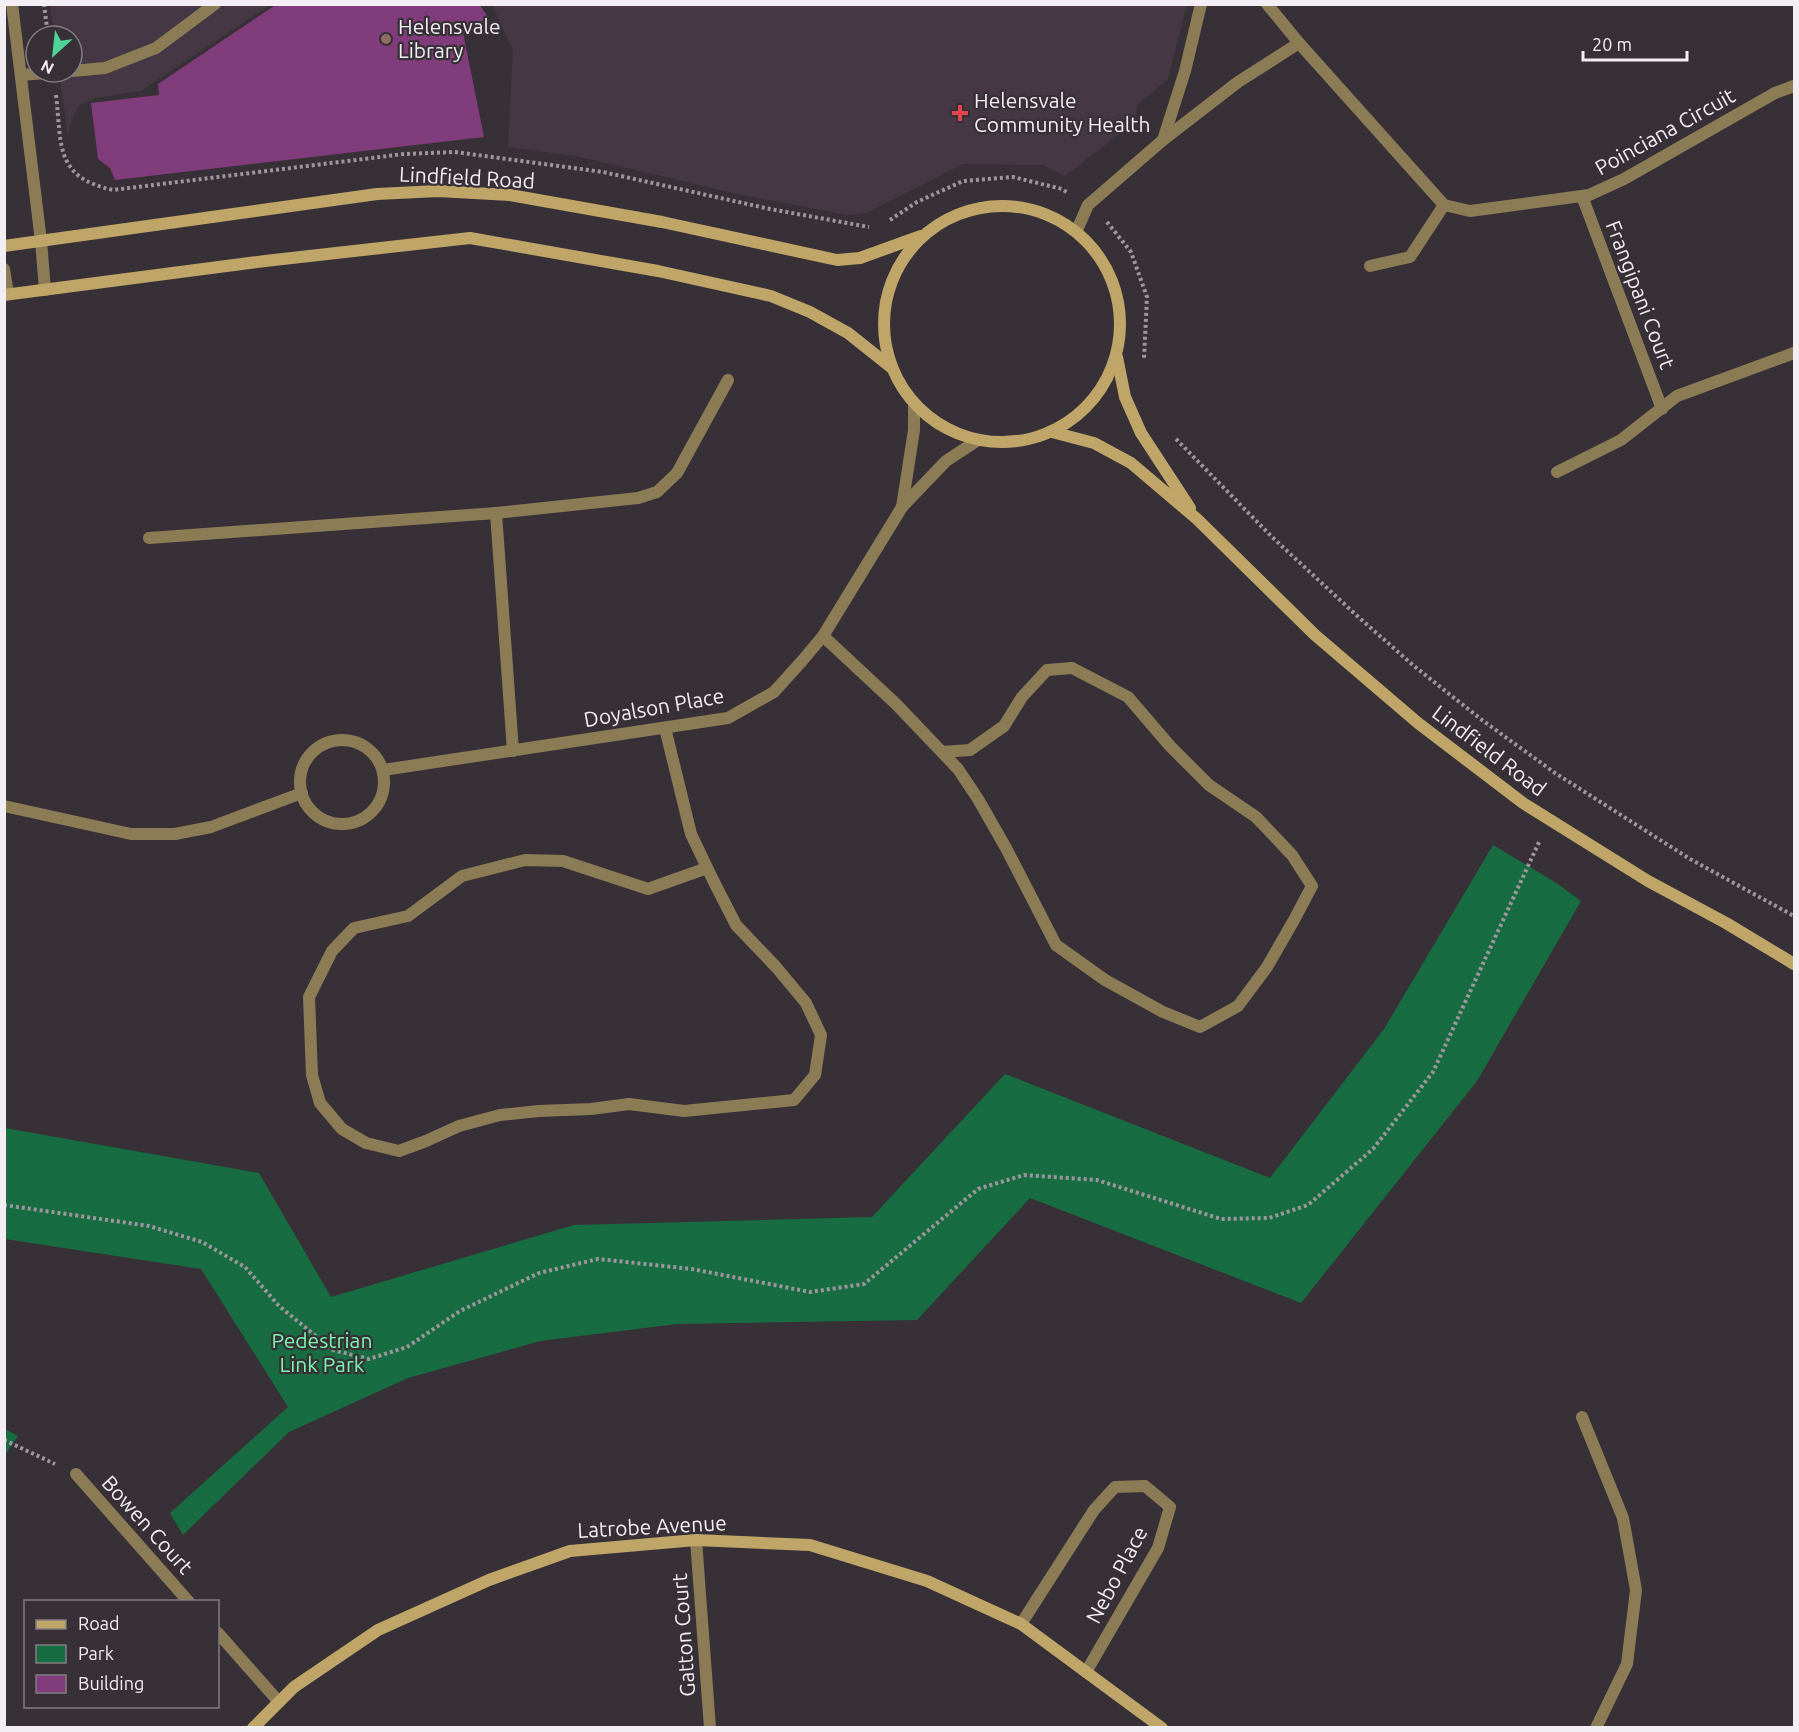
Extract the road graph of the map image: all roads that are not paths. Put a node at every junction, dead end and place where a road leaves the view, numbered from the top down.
1 (215, 4) edge
2 (1201, 4) edge
3 (1267, 4) edge
4 (10, 6) edge
5 (1299, 43) junction
6 (84, 70) edge
7 (21, 75) junction
8 (24, 75) edge
9 (1794, 86) edge
10 (1163, 140) junction
11 (1582, 196) junction
12 (1444, 205) junction
13 (1077, 230) junction
14 (921, 236) junction
15 (41, 241) junction
16 (4, 246) edge
17 (1370, 266) dead end
18 (4, 269) edge
19 (45, 290) junction
20 (6, 295) edge
21 (1794, 353) edge
22 (1117, 357) junction
23 (892, 368) junction
24 (728, 380) dead end
25 (914, 403) junction
26 (1662, 409) junction
27 (1052, 432) junction
28 (978, 440) junction
29 (1557, 472) dead end
30 (902, 507) junction
31 (496, 513) junction
32 (1197, 519) junction
33 (149, 538) dead end
34 (823, 636) junction
35 (664, 728) junction
36 (513, 751) junction
37 (942, 752) junction
38 (384, 770) junction
39 (302, 793) junction
40 (4, 806) edge
41 (707, 868) junction
42 (1794, 964) edge
43 (1582, 1417) dead end
44 (76, 1474) road end
45 (696, 1540) junction
46 (187, 1600) edge
47 (1021, 1624) junction
48 (219, 1634) edge
49 (1086, 1672) junction
50 (279, 1702) junction
51 (253, 1728) edge
52 (710, 1728) edge
53 (1162, 1728) edge
54 (1596, 1728) edge

1 - 6 street
2 - 10 street
3 - 5 street
4 - 7 street
5 - 10 street
5 - 12 street
7 - 8 street
7 - 15 street
9 - 11 street, Poinciana Circuit
10 - 13 street
11 - 12 street, Poinciana Circuit
11 - 26 street, Frangipani Court
12 - 17 street
13 - 14 street
13 - 22 street
14 - 15 street, Lindfield Road
14 - 23 street
15 - 16 street, Lindfield Road
15 - 19 street
18 - 20 street
19 - 20 street
19 - 23 street
21 - 26 street, Frangipani Court
22 - 27 street
22 - 32 street, Lindfield Road
23 - 25 street
24 - 31 street
25 - 28 street
25 - 30 street, Doyalson Place
26 - 29 street, Frangipani Court
27 - 28 street
27 - 32 street, Lindfield Road
28 - 30 street, Doyalson Place
30 - 34 street, Doyalson Place
31 - 33 street
31 - 36 street
32 - 42 street, Lindfield Road
34 - 35 street, Doyalson Place
34 - 37 street
35 - 36 street, Doyalson Place
35 - 41 street
36 - 38 street, Doyalson Place
37 - 37 street
38 - 39 street
38 - 39 street
39 - 40 street
41 - 41 street
43 - 54 street
44 - 46 street, Bowen Court
45 - 47 street, Latrobe Avenue
45 - 50 street, Latrobe Avenue
45 - 52 street, Gatton Court
47 - 49 street, Latrobe Avenue
47 - 49 street, Nebo Place
48 - 50 street
49 - 53 street, Latrobe Avenue
50 - 51 street, Latrobe Avenue

